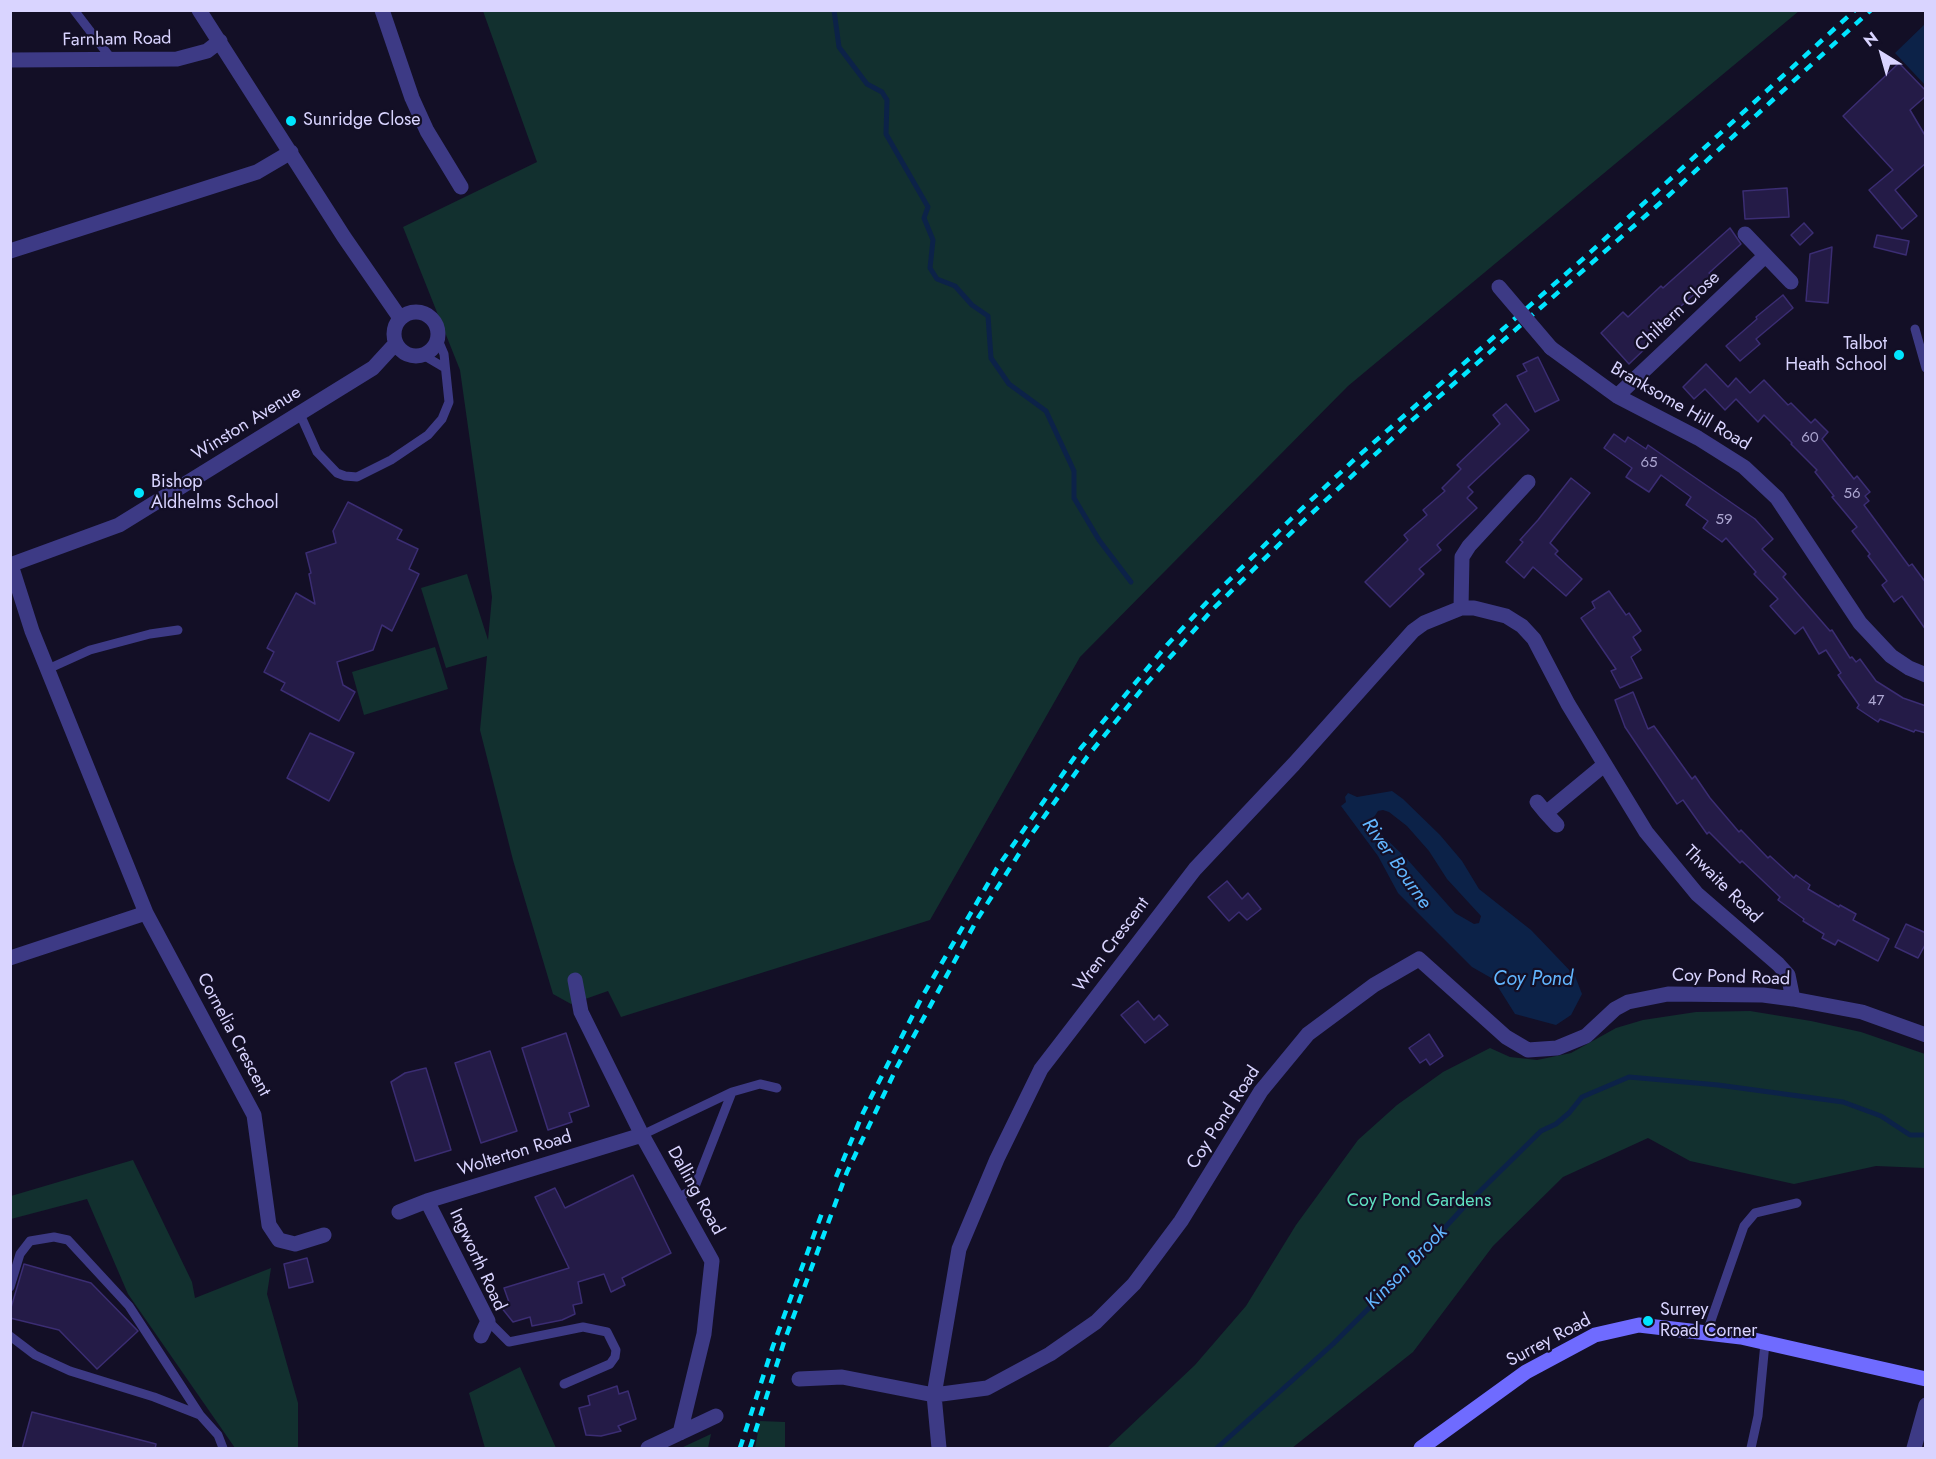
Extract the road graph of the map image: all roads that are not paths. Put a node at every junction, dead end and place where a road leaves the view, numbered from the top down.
1 (74, 10) edge
2 (199, 10) edge
3 (382, 10) edge
4 (220, 41) junction
5 (10, 60) edge
6 (112, 60) junction
7 (291, 152) junction
8 (461, 187) dead end
9 (1745, 234) dead end
10 (10, 251) edge
11 (1765, 256) junction
12 (1791, 282) dead end
13 (1499, 287) dead end
14 (400, 318) junction
15 (1915, 329) dead end
16 (438, 340) junction
17 (396, 344) junction
18 (423, 355) junction
19 (445, 368) junction
20 (1926, 368) edge
21 (1617, 396) junction
22 (300, 414) junction
23 (1528, 482) dead end
24 (11, 565) edge
25 (1461, 608) junction
26 (178, 630) dead end
27 (48, 669) junction
28 (1926, 675) edge
29 (1604, 765) junction
30 (1557, 825) dead end
31 (146, 913) junction
32 (10, 958) edge
33 (575, 980) dead end
34 (1793, 999) junction
35 (1926, 1035) edge
36 (777, 1088) dead end
37 (732, 1092) junction
38 (642, 1135) junction
39 (676, 1199) junction
40 (427, 1201) junction
41 (1797, 1203) dead end
42 (399, 1212) dead end
43 (324, 1235) dead end
44 (10, 1287) edge
45 (488, 1321) junction
46 (1707, 1332) junction
47 (10, 1336) edge
48 (481, 1336) dead end
49 (1765, 1343) junction
50 (799, 1378) dead end
51 (1926, 1379) edge
52 (564, 1384) dead end
53 (934, 1395) junction
54 (1926, 1405) edge
55 (201, 1415) junction
56 (716, 1416) dead end
57 (680, 1433) junction
58 (223, 1449) edge
59 (648, 1449) edge
60 (939, 1449) edge
61 (1421, 1449) edge
62 (1751, 1449) edge
63 (1914, 1449) edge

1 - 6 lane
2 - 4 street
3 - 8 street
4 - 6 street, Farnham Road
4 - 7 street
5 - 6 street, Farnham Road
7 - 10 street
7 - 14 street
9 - 11 street
11 - 12 street
11 - 21 street, Chiltern Close
13 - 21 street, Branksome Hill Road, bridge
14 - 16 street
14 - 17 street
15 - 20 lane
16 - 18 street
16 - 19 lane
17 - 18 street
17 - 22 street, Winston Avenue
18 - 19 lane
19 - 22 lane
21 - 28 street, Branksome Hill Road
22 - 24 street, Winston Avenue
23 - 25 street
24 - 27 street, Cornelia Crescent
25 - 29 street, Thwaite Road
25 - 53 street, Wren Crescent
26 - 27 lane
27 - 31 street, Cornelia Crescent
29 - 30 street
29 - 34 street, Thwaite Road
31 - 32 street
31 - 43 street, Cornelia Crescent
33 - 38 street, Dalling Road
34 - 35 street, Coy Pond Road
34 - 53 street, Coy Pond Road
36 - 37 lane
37 - 38 lane
37 - 39 lane
38 - 39 street, Dalling Road
38 - 40 street, Wolterton Road
39 - 57 street, Dalling Road
40 - 42 street, Wolterton Road
40 - 45 street, Ingworth Road
41 - 46 lane
44 - 55 lane
45 - 48 street, Ingworth Road
45 - 52 lane
46 - 49 street, Surrey Road
46 - 61 street, Surrey Road
47 - 55 lane
49 - 51 street, Surrey Road
49 - 62 lane
50 - 53 street, Coy Pond Road
53 - 60 street, Wren Crescent
54 - 63 street
55 - 58 lane
56 - 57 street
57 - 59 street

